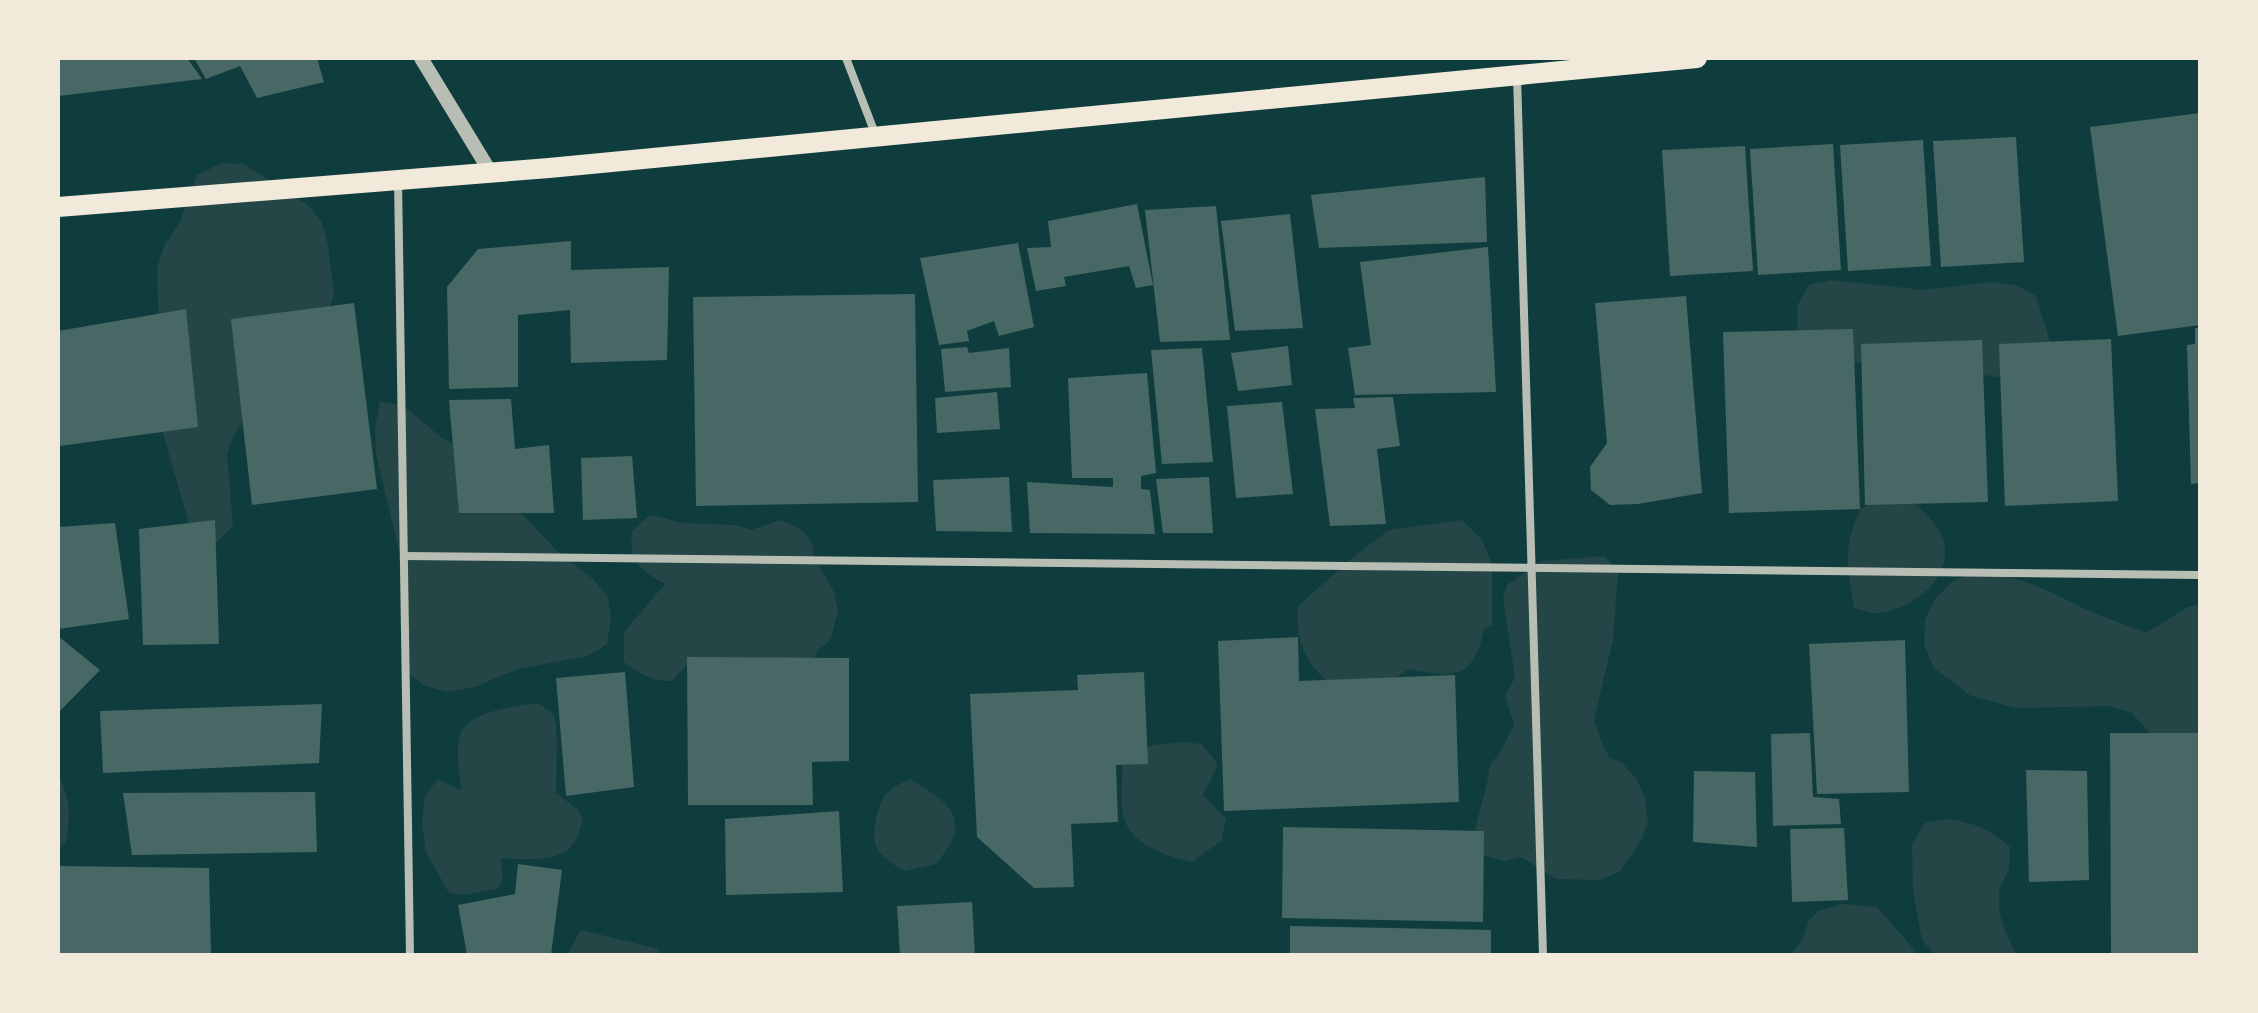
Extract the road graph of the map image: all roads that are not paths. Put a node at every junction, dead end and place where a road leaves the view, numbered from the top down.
1 (421, 58) edge
2 (846, 58) edge
3 (1697, 58) edge
4 (1517, 75) junction
5 (876, 137) junction
6 (491, 173) junction
7 (398, 180) junction
8 (58, 207) edge
9 (404, 556) junction
10 (1530, 569) junction
11 (2200, 575) edge
12 (410, 955) edge
13 (1543, 955) edge

1 - 6 street
2 - 5 street
3 - 4 main road
4 - 5 main road
4 - 10 street
5 - 6 main road
6 - 7 main road
7 - 8 main road
7 - 9 street
9 - 10 street
9 - 12 street
10 - 11 street
10 - 13 street

